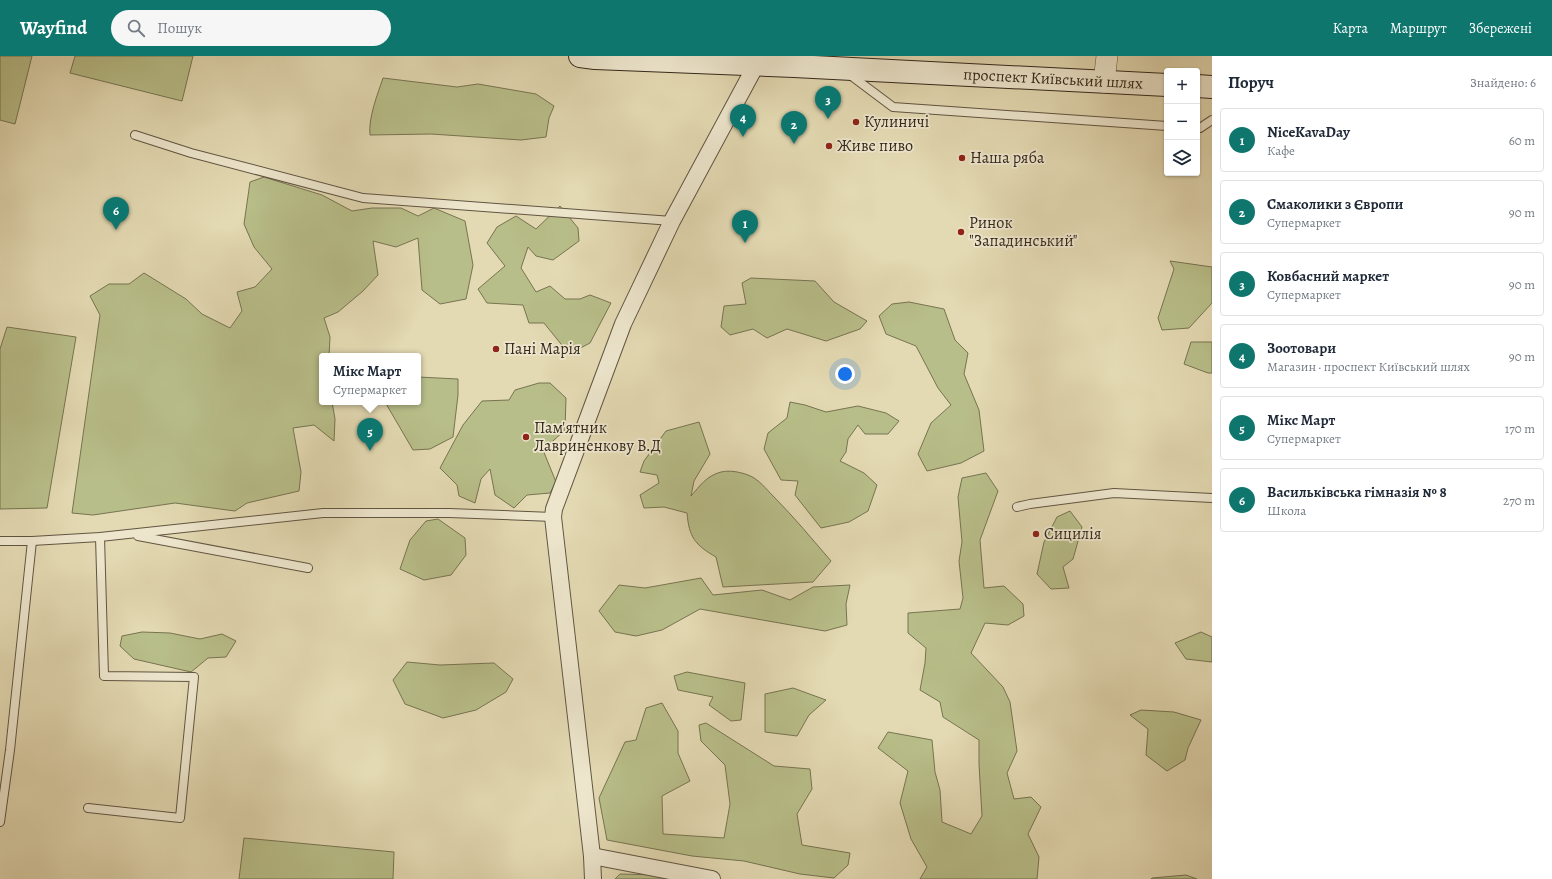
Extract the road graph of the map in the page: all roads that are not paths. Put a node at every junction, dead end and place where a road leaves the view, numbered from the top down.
1 (580, 56) edge
2 (1107, 56) edge
3 (756, 65) junction
4 (842, 69) junction
5 (1104, 82) junction
6 (1164, 85) edge
7 (1200, 86) edge
8 (1212, 87) edge
9 (1212, 120) edge
10 (1164, 126) edge
11 (1200, 128) edge
12 (135, 135) dead end
13 (672, 222) junction
14 (1212, 498) edge
15 (1017, 507) dead end
16 (553, 517) junction
17 (128, 534) junction
18 (100, 537) junction
19 (0, 540) edge
20 (32, 541) junction
21 (308, 568) dead end
22 (88, 808) dead end
23 (0, 822) edge
24 (592, 856) junction
25 (593, 879) edge
26 (712, 879) edge

1 - 3 main road, проспект Київський шлях
2 - 5 street
3 - 4 main road, проспект Київський шлях
3 - 13 street
4 - 5 main road, проспект Київський шлях
4 - 10 lane
5 - 6 main road, проспект Київський шлях
7 - 8 main road
9 - 11 lane
12 - 13 lane
13 - 16 street
14 - 15 lane
16 - 17 lane
16 - 24 street
17 - 18 lane
17 - 21 lane
18 - 20 lane
18 - 22 lane
19 - 20 lane
20 - 23 lane
24 - 25 street
24 - 26 street

